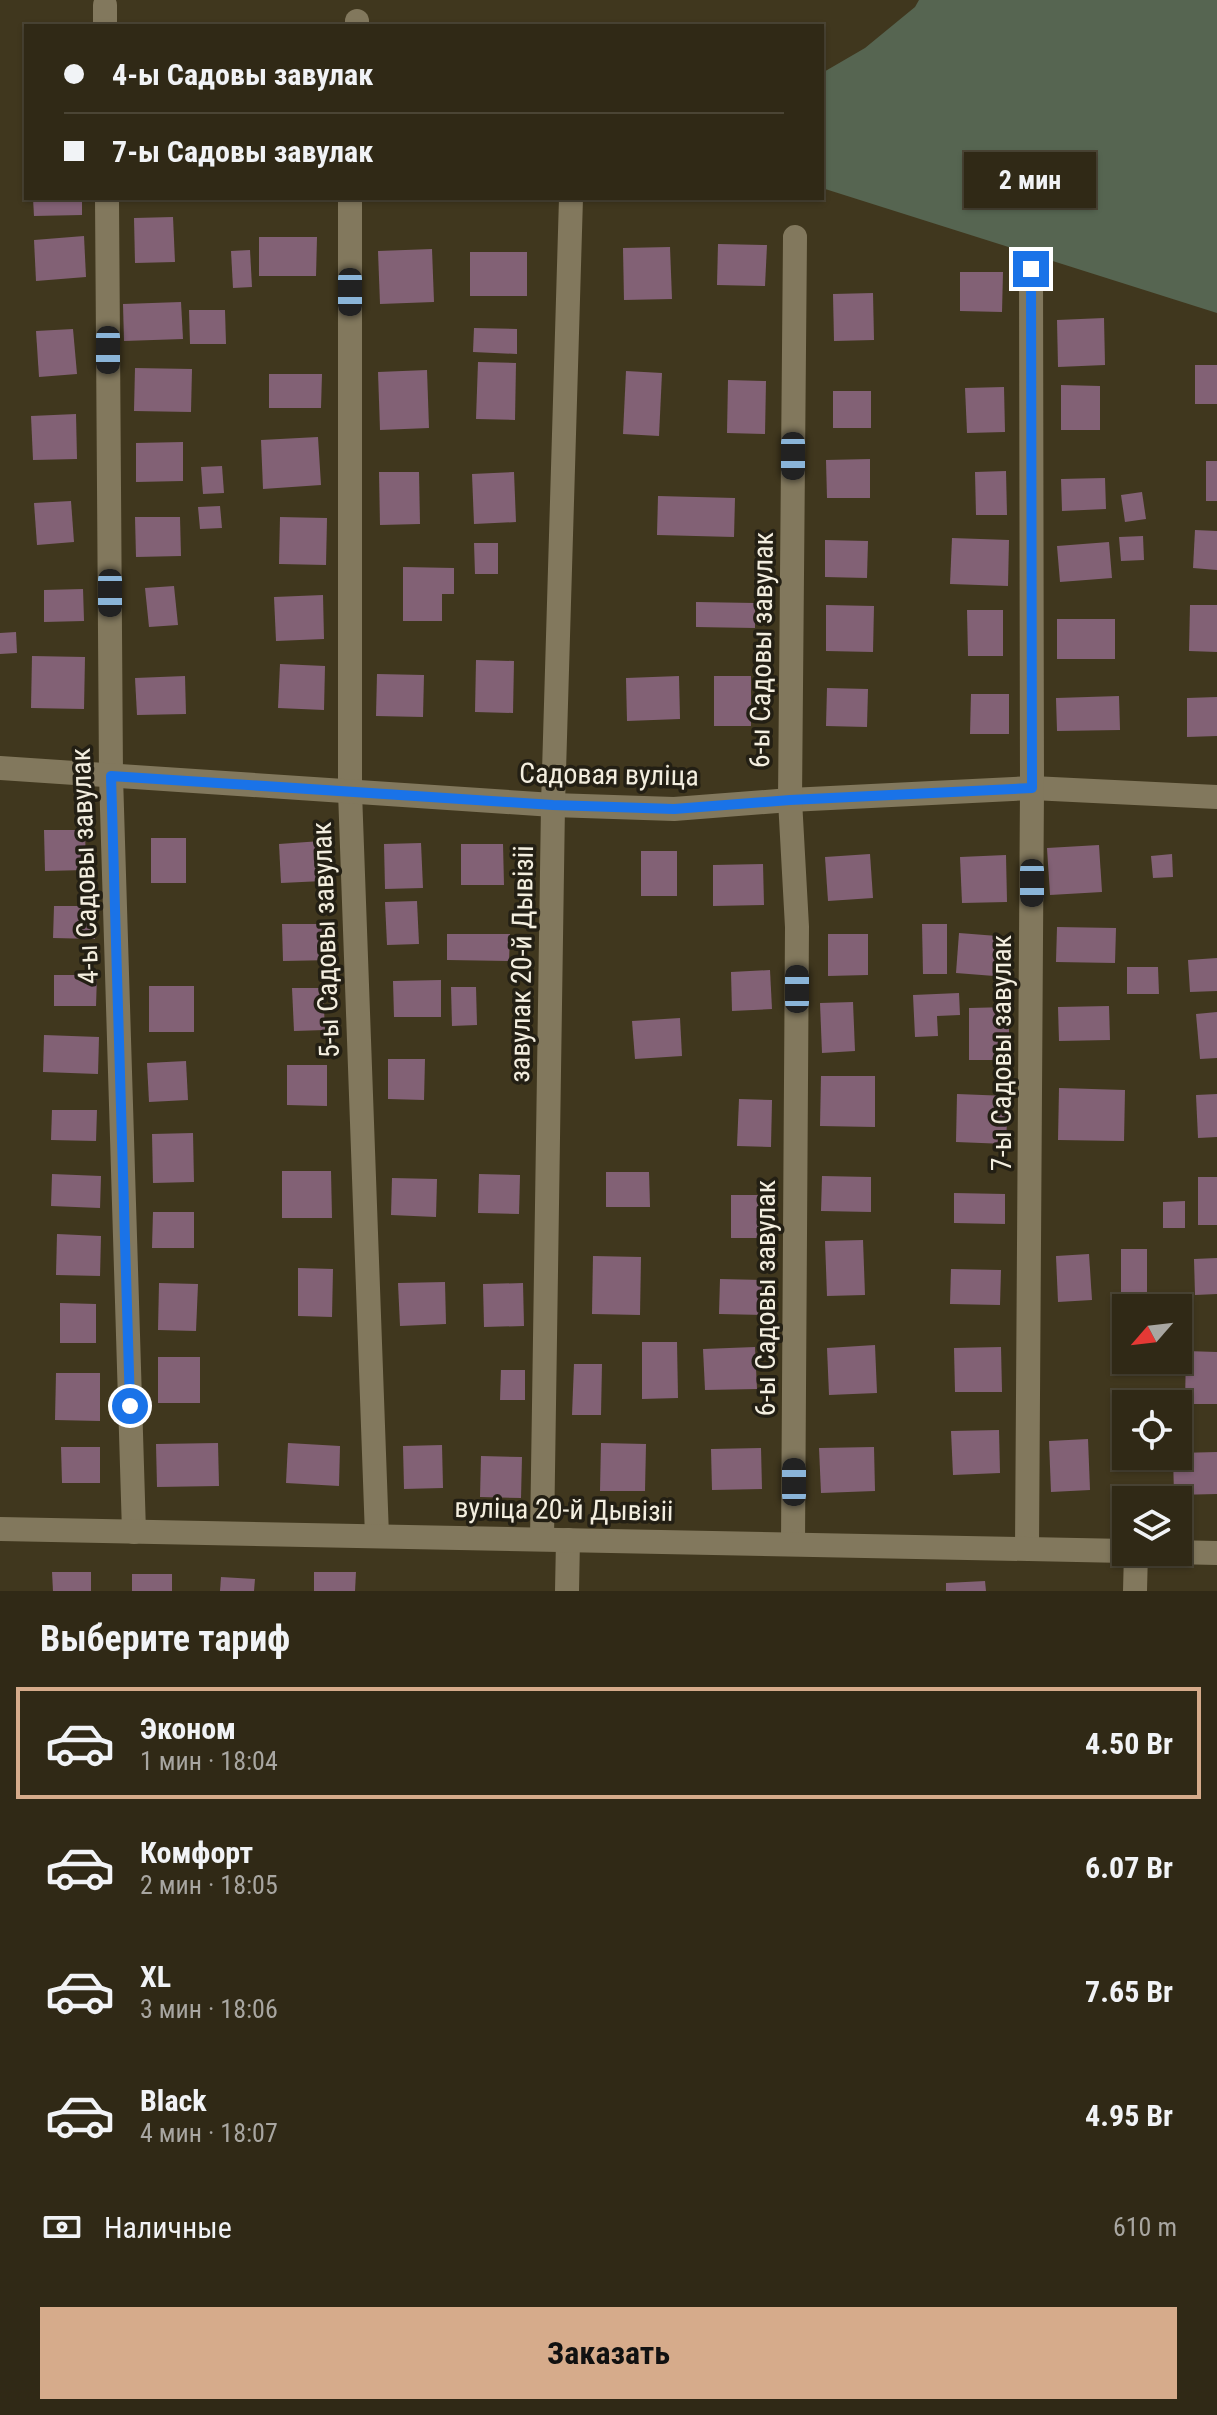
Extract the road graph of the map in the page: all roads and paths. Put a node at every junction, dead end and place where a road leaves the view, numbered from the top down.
1 (107, 200) edge
2 (350, 200) edge
3 (571, 200) edge
4 (795, 237) dead end
5 (1031, 269) dead end
6 (0, 768) edge
7 (111, 776) junction
8 (1032, 788) junction
9 (350, 792) junction
10 (1217, 797) edge
11 (790, 800) junction
12 (553, 805) junction
13 (0, 1529) edge
14 (134, 1532) junction
15 (377, 1536) junction
16 (542, 1538) junction
17 (568, 1540) junction
18 (793, 1544) junction
19 (1027, 1548) junction
20 (1112, 1551) edge
21 (1192, 1552) edge
22 (1217, 1553) edge
23 (1136, 1566) edge
24 (567, 1591) edge
25 (1135, 1591) edge

1 - 7 street, 4-ы Садовы завулак
2 - 9 street, 5-ы Садовы завулак
3 - 12 street, завулак 20-й Дывізіі
4 - 11 street, 6-ы Садовы завулак
5 - 8 street, 7-ы Садовы завулак
6 - 7 street, Садовая вуліца
7 - 9 street, Садовая вуліца
7 - 14 street, 4-ы Садовы завулак
8 - 10 street, Садовая вуліца
8 - 11 street, Садовая вуліца
8 - 19 street, 7-ы Садовы завулак
9 - 12 street, Садовая вуліца
9 - 15 street, 5-ы Садовы завулак
11 - 12 street, Садовая вуліца
11 - 18 street, 6-ы Садовы завулак
12 - 16 street, завулак 20-й Дывізіі
13 - 14 street, вуліца 20-й Дывізіі
14 - 15 street, вуліца 20-й Дывізіі
15 - 16 street, вуліца 20-й Дывізіі
16 - 17 street, вуліца 20-й Дывізіі
17 - 18 street, вуліца 20-й Дывізіі
17 - 24 street
18 - 19 street, вуліца 20-й Дывізіі
19 - 20 street, вуліца 20-й Дывізіі
21 - 22 street
23 - 25 street

